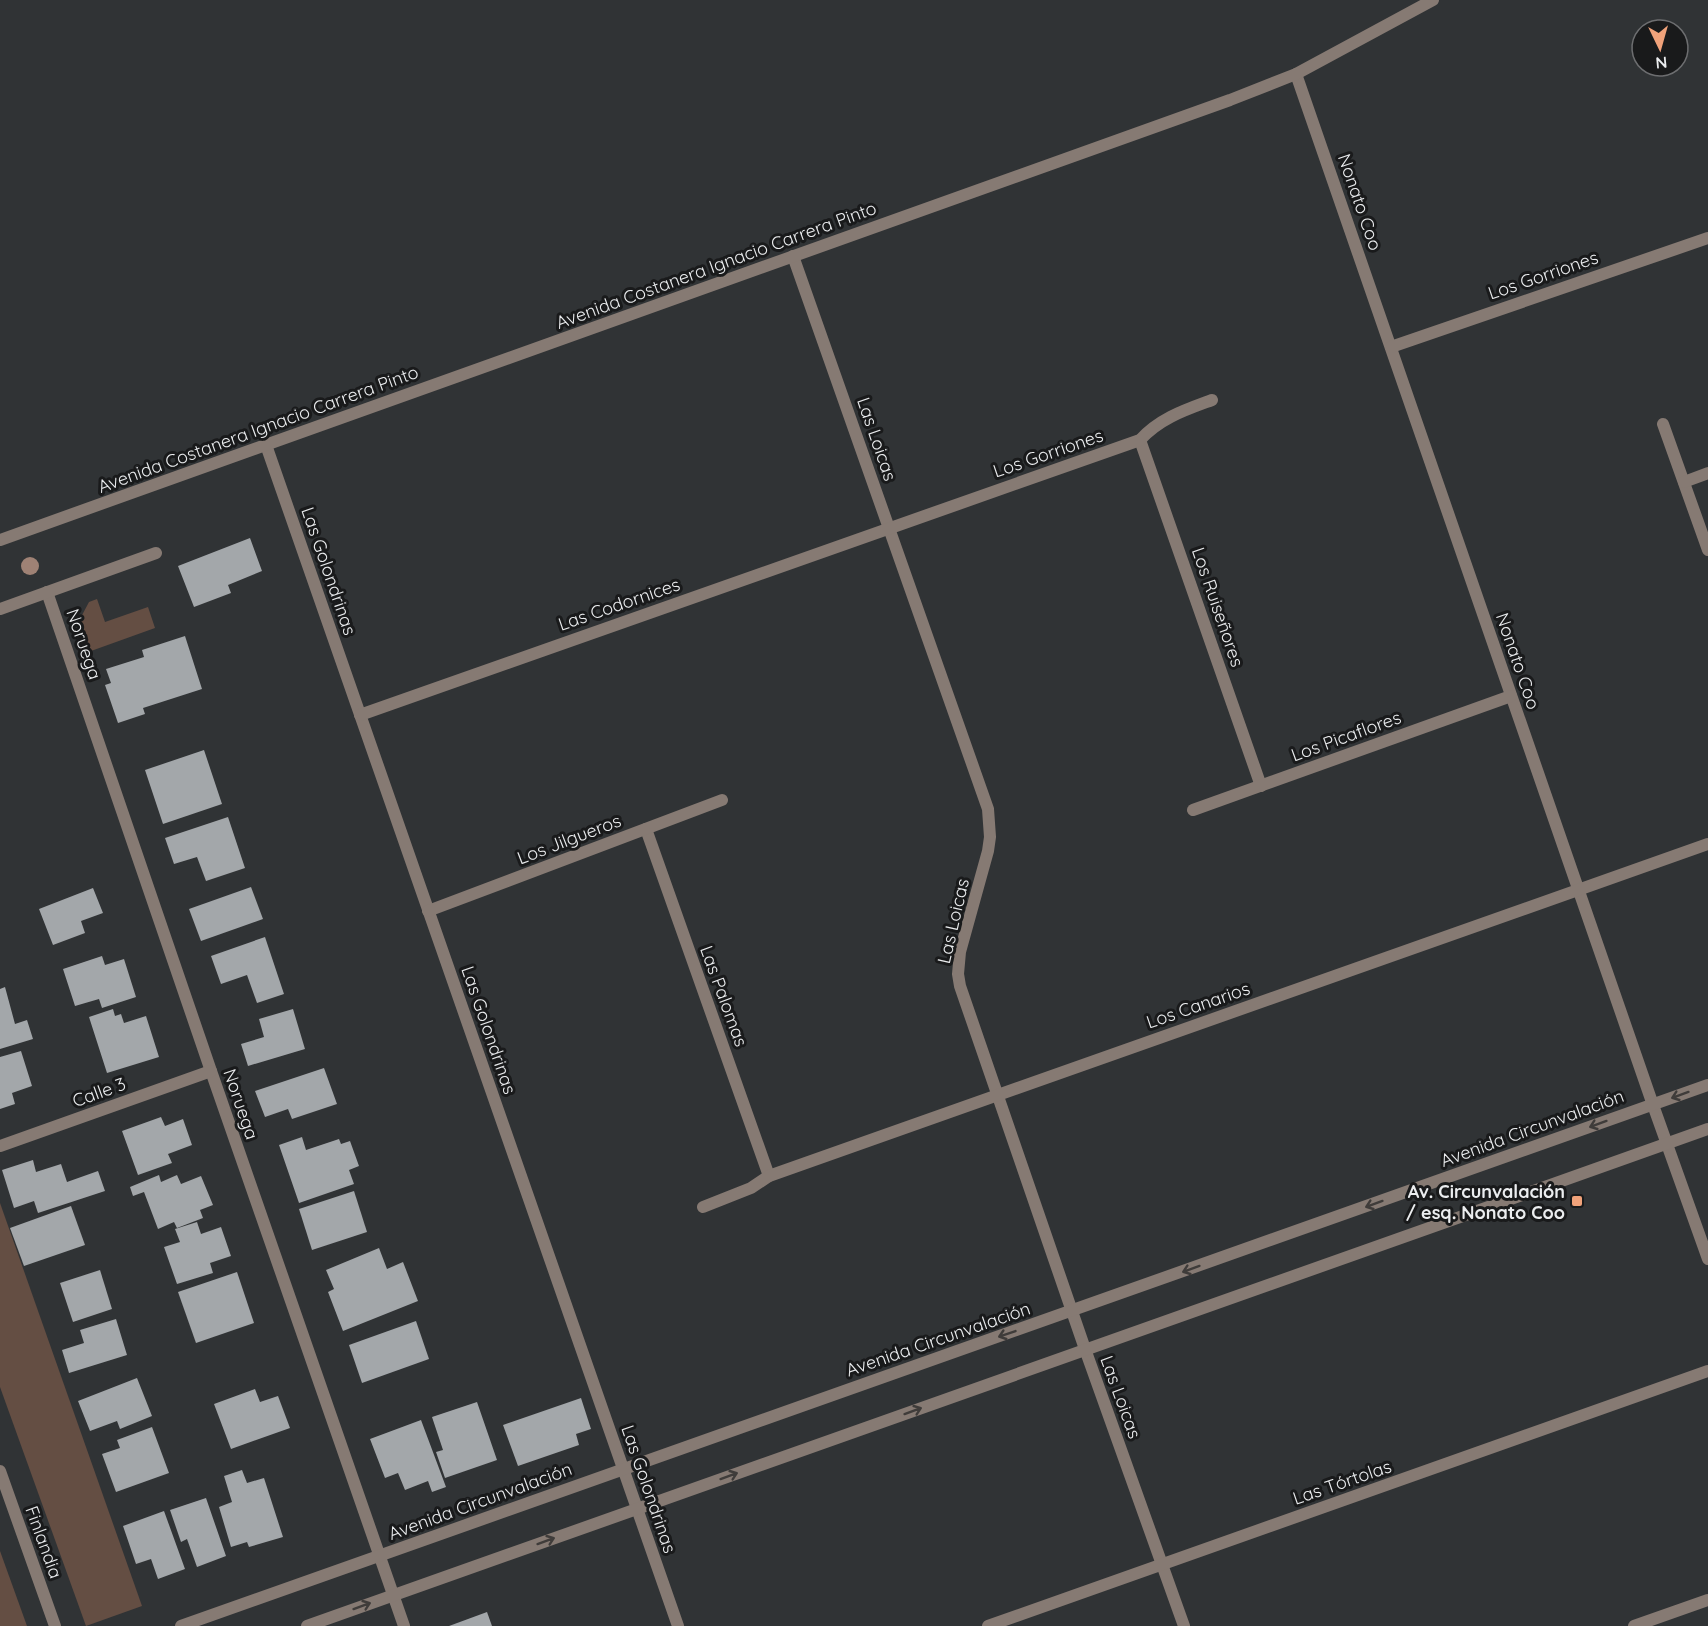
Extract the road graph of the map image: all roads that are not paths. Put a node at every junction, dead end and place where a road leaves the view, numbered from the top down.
1 (1433, 0) edge
2 (1296, 74) junction
3 (1708, 237) edge
4 (793, 256) junction
5 (1391, 347) junction
6 (1212, 400) dead end
7 (1663, 424) dead end
8 (1140, 440) junction
9 (266, 445) junction
10 (1708, 473) edge
11 (1684, 482) junction
12 (889, 528) junction
13 (0, 540) edge
14 (1708, 550) edge
15 (156, 553) dead end
16 (47, 592) junction
17 (0, 609) edge
18 (1511, 696) junction
19 (360, 715) junction
20 (1261, 786) junction
21 (723, 800) dead end
22 (1193, 810) dead end
23 (646, 829) junction
24 (1708, 844) edge
25 (1579, 890) junction
26 (428, 911) junction
27 (211, 1071) junction
28 (1708, 1085) edge
29 (997, 1095) junction
30 (1653, 1105) junction
31 (1708, 1129) edge
32 (1667, 1144) junction
33 (0, 1146) edge
34 (769, 1176) junction
35 (703, 1207) dead end
36 (1708, 1259) edge
37 (1072, 1310) junction
38 (1085, 1349) junction
39 (1708, 1371) edge
40 (623, 1469) junction
41 (0, 1471) edge
42 (637, 1509) junction
43 (379, 1556) junction
44 (1162, 1565) junction
45 (393, 1595) junction
46 (1708, 1600) edge
47 (55, 1626) edge
48 (181, 1626) edge
49 (307, 1626) edge
50 (404, 1626) edge
51 (678, 1626) edge
52 (988, 1626) edge
53 (1184, 1626) edge
54 (1635, 1626) edge

1 - 2 street, Avenida Costanera Ignacio Carrera Pinto
2 - 4 street, Avenida Costanera Ignacio Carrera Pinto
2 - 5 street, Nonato Coo
3 - 5 street, Los Gorriones
4 - 9 street, Avenida Costanera Ignacio Carrera Pinto
4 - 12 street, Las Loicas
5 - 18 street, Nonato Coo
6 - 8 street, Los Gorriones
7 - 11 street
8 - 12 street, Los Gorriones
8 - 20 street, Los Ruiseñores
9 - 13 street, Avenida Costanera Ignacio Carrera Pinto
9 - 19 street, Las Golondrinas
10 - 11 street
11 - 14 street
12 - 19 street, Las Codornices
12 - 29 street, Las Loicas
15 - 16 street
16 - 17 street
16 - 27 street, Noruega
18 - 20 street, Los Picaflores
18 - 25 street, Nonato Coo
19 - 26 street, Las Golondrinas
20 - 22 street, Los Picaflores
21 - 23 street, Los Jilgueros
23 - 26 street, Los Jilgueros
23 - 34 street, Las Palomas
24 - 25 street, Los Canarios
25 - 29 street, Los Canarios
25 - 30 street, Nonato Coo
26 - 40 street, Las Golondrinas
27 - 33 street, Calle 3
27 - 43 street, Noruega
28 -> 30 street, Avenida Circunvalación
29 - 34 street, Los Canarios
29 - 37 street, Las Loicas
30 - 32 street, Nonato Coo
30 -> 37 street, Avenida Circunvalación
31 - 32 street
32 - 36 street, Nonato Coo
32 - 38 street
34 - 35 street, Los Canarios
37 - 38 street, Las Loicas
37 -> 40 street, Avenida Circunvalación
42 -> 38 street
38 - 44 street, Las Loicas
39 - 44 street, Las Tórtolas
40 - 42 street, Las Golondrinas
40 - 43 street, Avenida Circunvalación
41 - 47 street, Finlandia
45 -> 42 street
42 - 51 street, Las Golondrinas
43 - 45 street, Noruega
43 - 48 street, Avenida Circunvalación
44 - 52 street, Las Tórtolas
44 - 53 street, Las Loicas
49 -> 45 street
45 - 50 street, Noruega
46 - 54 street

